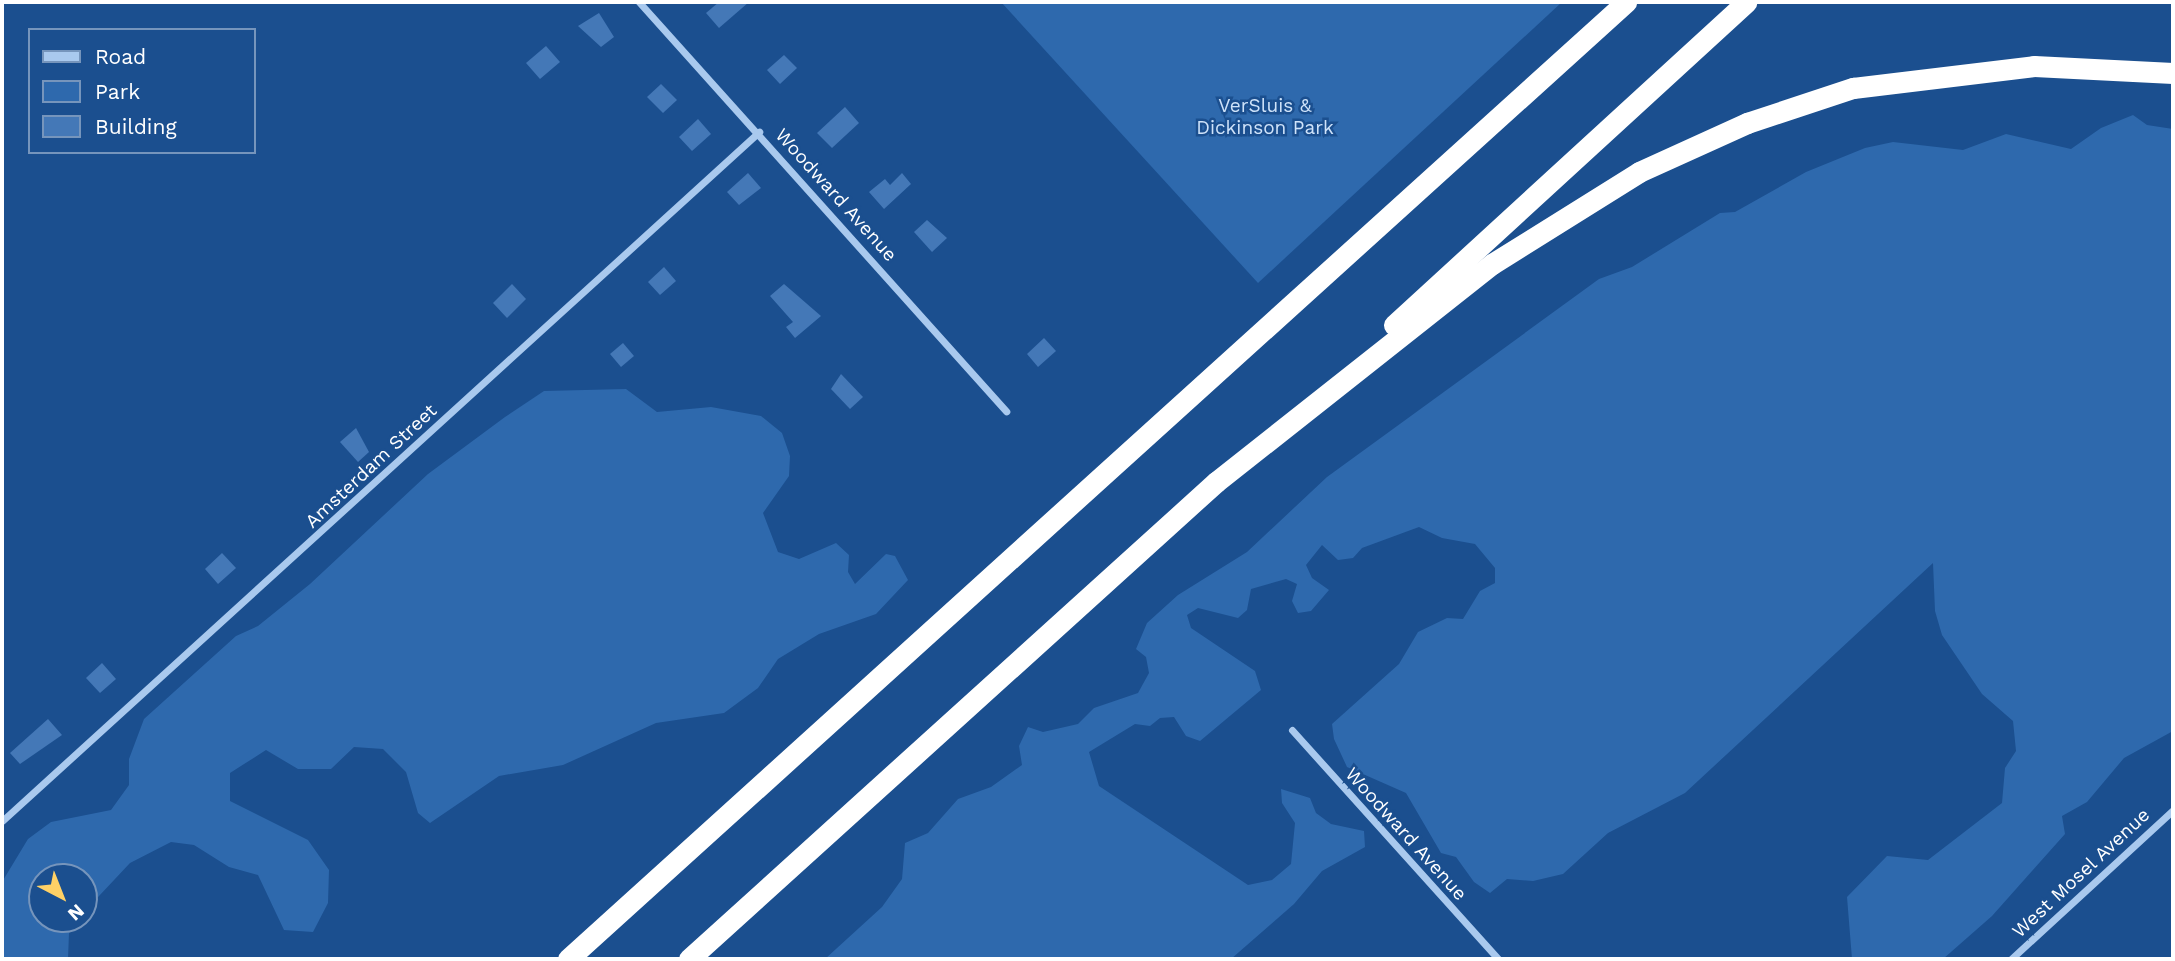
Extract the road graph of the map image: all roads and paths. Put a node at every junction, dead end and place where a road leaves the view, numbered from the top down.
1 (639, 2) edge
2 (1626, 2) edge
3 (1746, 2) edge
4 (2173, 73) edge
5 (759, 132) junction
6 (1006, 411) dead end
7 (1282, 428) junction
8 (1292, 730) dead end
9 (2173, 810) edge
10 (2, 821) edge
11 (568, 959) edge
12 (689, 959) edge
13 (1498, 959) edge
14 (2011, 959) edge

1 - 5 street, Woodward Avenue
2 - 11 highway
3 - 7 highway
4 - 7 highway
5 - 6 street, Woodward Avenue
5 - 10 street, Amsterdam Street
7 - 12 highway
8 - 13 street, Woodward Avenue
9 - 14 street, West Mosel Avenue

